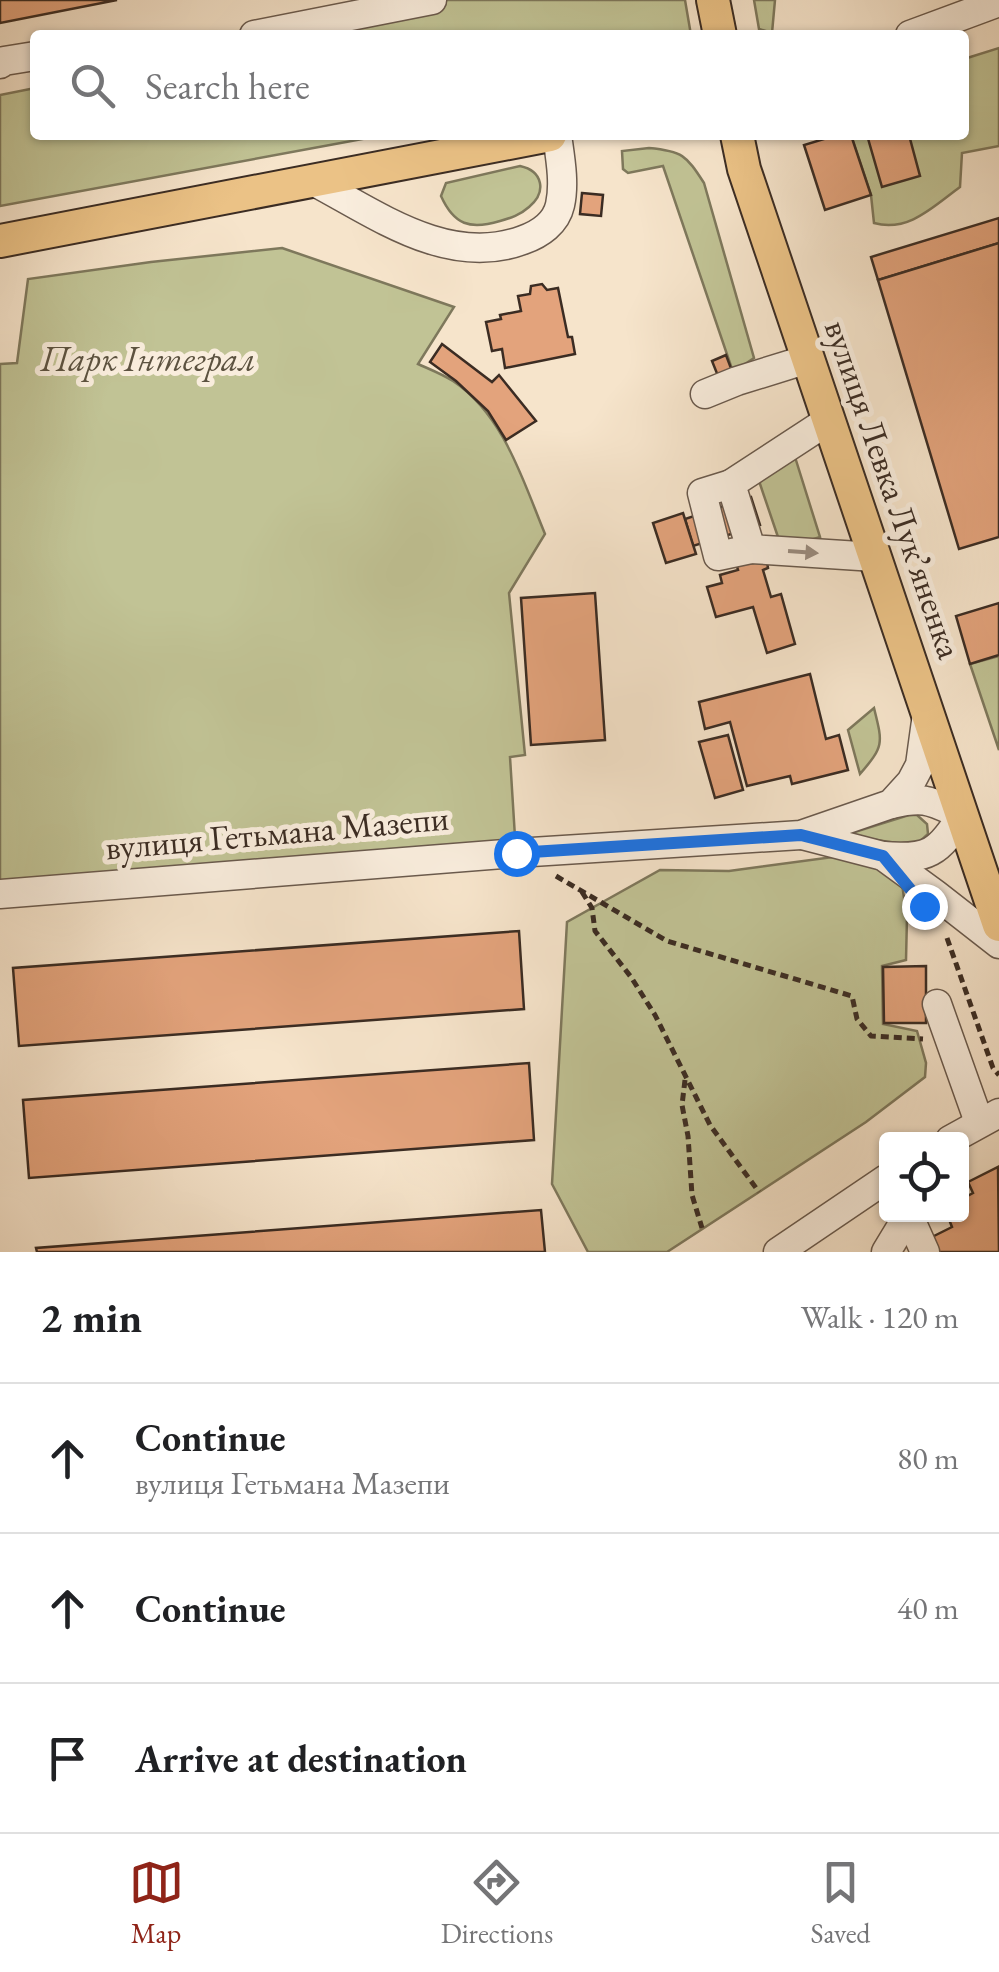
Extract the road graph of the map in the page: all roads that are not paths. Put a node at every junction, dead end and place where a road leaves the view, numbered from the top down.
1 (432, 0) edge
2 (713, 0) edge
3 (999, 2) edge
4 (279, 30) edge
5 (719, 30) edge
6 (923, 30) edge
7 (30, 57) edge
8 (0, 64) edge
9 (526, 140) edge
10 (554, 140) edge
11 (738, 140) edge
12 (313, 180) junction
13 (0, 241) edge
14 (808, 359) junction
15 (705, 394) dead end
16 (829, 420) junction
17 (875, 556) junction
18 (927, 711) junction
19 (890, 804) junction
20 (962, 815) junction
21 (801, 835) junction
22 (883, 856) junction
23 (0, 894) edge
24 (999, 925) edge
25 (999, 944) edge
26 (937, 1004) dead end
27 (989, 1118) edge
28 (965, 1132) edge
29 (879, 1184) edge
30 (905, 1222) edge
31 (912, 1222) edge
32 (778, 1252) edge
33 (886, 1252) edge
34 (925, 1252) edge

1 - 4 street
2 - 5 main road
3 - 6 street
7 - 8 street
9 - 12 main road
10 - 12 street
11 - 14 main road, вулиця Левка Лукʼяненка
12 - 13 main road
14 - 15 street
14 - 16 main road, вулиця Левка Лукʼяненка
16 - 17 main road, вулиця Левка Лукʼяненка
16 -> 17 street
17 - 18 main road, вулиця Левка Лукʼяненка
18 - 19 street
18 - 20 main road, вулиця Левка Лукʼяненка
19 - 20 street
19 - 21 street
20 - 22 street
20 - 24 main road, вулиця Левка Лукʼяненка
21 - 22 street
21 - 23 street, вулиця Гетьмана Мазепи
22 - 25 street
26 - 27 street
27 - 28 street
29 - 32 street
30 - 33 street
31 - 34 street

